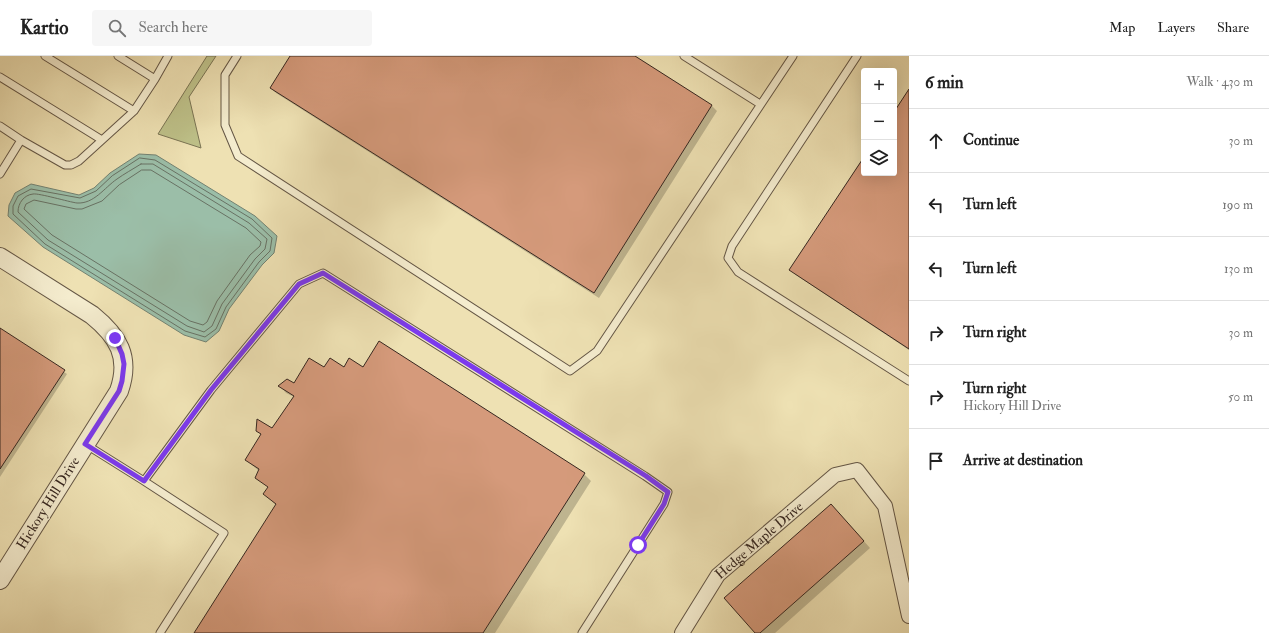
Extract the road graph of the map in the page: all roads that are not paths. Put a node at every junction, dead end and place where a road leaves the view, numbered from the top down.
1 (45, 56) edge
2 (118, 56) edge
3 (168, 56) edge
4 (237, 56) edge
5 (684, 56) edge
6 (793, 56) edge
7 (857, 56) edge
8 (0, 77) edge
9 (154, 79) junction
10 (760, 104) junction
11 (134, 111) junction
12 (0, 126) edge
13 (21, 140) junction
14 (102, 140) junction
15 (0, 174) edge
16 (0, 256) edge
17 (909, 381) edge
18 (85, 444) junction
19 (144, 481) junction
20 (0, 580) edge
21 (909, 616) edge
22 (160, 633) edge
23 (582, 633) edge
24 (682, 633) edge

1 - 11 lane
2 - 9 lane
3 - 9 lane
4 - 10 lane
5 - 10 lane
6 - 10 lane
7 - 17 lane
8 - 14 lane
9 - 11 lane
11 - 14 lane
12 - 13 lane
13 - 14 lane
13 - 15 lane
16 - 18 street, Hickory Hill Drive
18 - 19 lane
18 - 20 street, Hickory Hill Drive
19 - 22 lane
19 - 23 lane
21 - 24 street, Hedge Maple Drive

